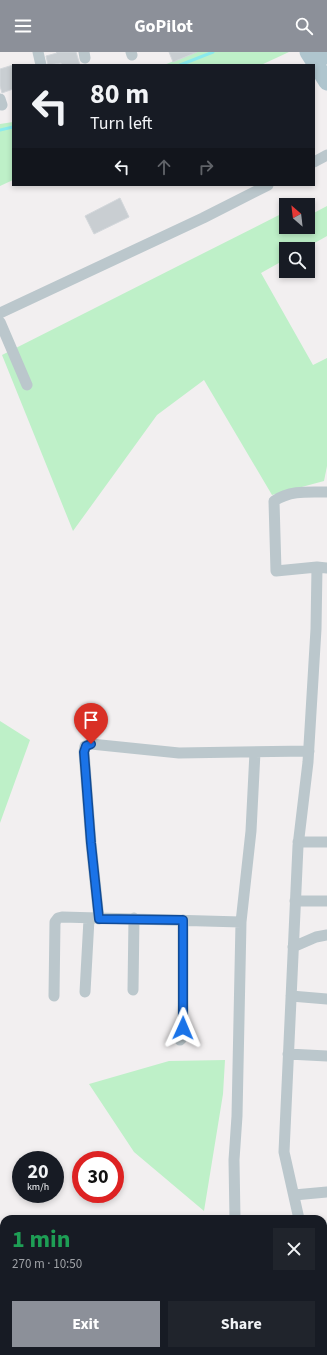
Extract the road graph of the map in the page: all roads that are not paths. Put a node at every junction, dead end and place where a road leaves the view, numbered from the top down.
1 (38, 52) edge
2 (308, 52) edge
3 (325, 52) edge
4 (327, 56) edge
5 (41, 64) edge
6 (327, 82) edge
7 (327, 155) edge
8 (315, 161) edge
9 (266, 186) edge
10 (0, 313) edge
11 (0, 322) edge
12 (27, 385) dead end
13 (327, 492) edge
14 (322, 568) edge
15 (309, 751) junction
16 (254, 752) junction
17 (298, 842) junction
18 (327, 842) edge
19 (295, 901) junction
20 (327, 901) edge
21 (134, 918) junction
22 (94, 919) junction
23 (183, 920) junction
24 (241, 922) junction
25 (327, 935) edge
26 (293, 947) junction
27 (133, 990) dead end
28 (85, 992) dead end
29 (54, 996) dead end
30 (291, 996) junction
31 (327, 998) edge
32 (180, 1040) dead end
33 (288, 1054) junction
34 (327, 1056) edge
35 (327, 1192) edge
36 (294, 1195) junction
37 (235, 1215) edge
38 (298, 1215) edge

1 - 5 street
2 - 6 main road
3 - 4 main road
7 - 8 street
9 - 10 street
11 - 12 street
13 - 14 street
14 - 15 street
15 - 16 street
15 - 17 street
16 - 22 street
16 - 24 street
17 - 18 street
17 - 19 street
19 - 20 street
19 - 26 street
21 - 22 street
21 - 23 street
21 - 27 street
22 - 28 street
22 - 29 street
23 - 24 street
23 - 32 street
24 - 37 street
25 - 26 street
26 - 30 street
30 - 31 street
30 - 33 street
33 - 34 street
33 - 36 street
35 - 36 street
36 - 38 street

